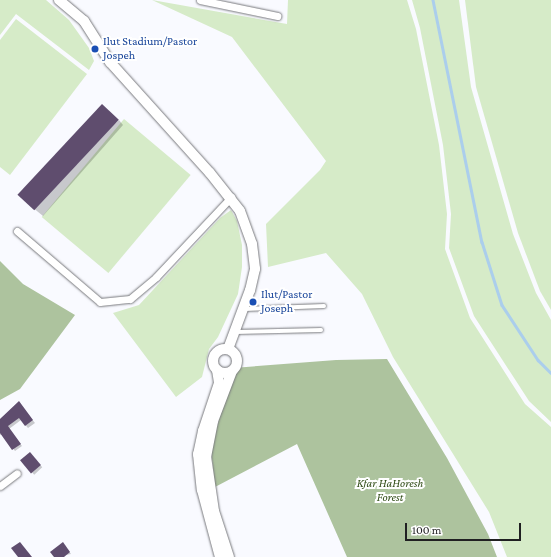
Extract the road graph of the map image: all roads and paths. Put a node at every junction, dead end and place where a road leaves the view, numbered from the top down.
1 (61, 0) edge
2 (200, 0) edge
3 (277, 16) dead end
4 (231, 197) junction
5 (17, 231) dead end
6 (324, 306) dead end
7 (243, 310) junction
8 (321, 330) dead end
9 (235, 332) junction
10 (228, 349) junction
11 (217, 370) junction
12 (232, 371) junction
13 (17, 473) dead end
14 (0, 486) edge
15 (220, 557) edge
16 (229, 557) edge

1 - 4 street
2 - 3 street
4 - 5 street
4 - 7 street
6 - 7 lane
7 - 9 street
8 - 9 lane
9 - 10 street
10 - 11 street
10 - 12 street
11 - 12 street
11 - 15 street
12 - 16 street
13 - 14 street

